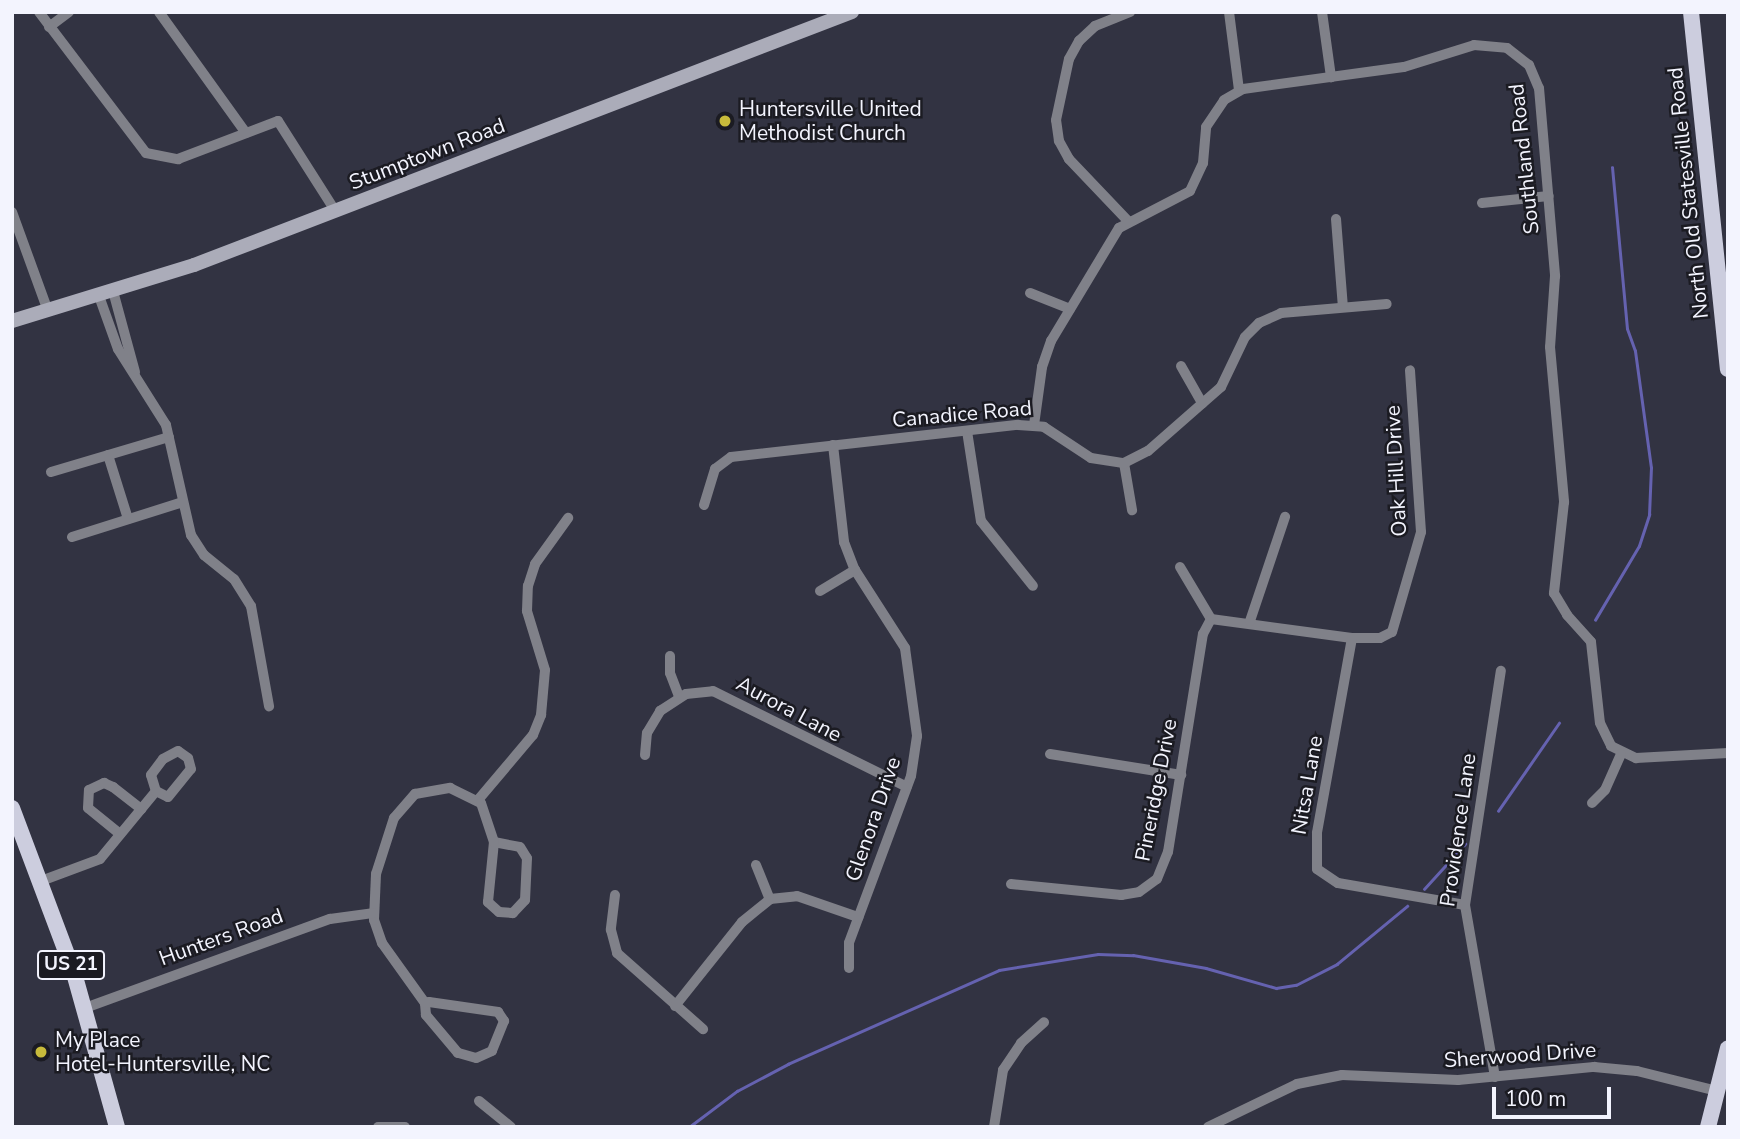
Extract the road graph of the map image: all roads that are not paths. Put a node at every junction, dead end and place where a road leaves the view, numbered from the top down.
1 (39, 12) edge
2 (69, 12) edge
3 (159, 12) edge
4 (852, 12) edge
5 (1130, 12) edge
6 (1228, 12) edge
7 (1322, 12) edge
8 (1691, 12) edge
9 (49, 27) junction
10 (1331, 77) junction
11 (1239, 90) junction
12 (246, 133) junction
13 (1549, 196) junction
14 (1482, 203) dead end
15 (12, 212) edge
16 (336, 212) junction
17 (1336, 219) dead end
18 (1128, 221) junction
19 (106, 293) junction
20 (1030, 293) dead end
21 (1387, 304) dead end
22 (1343, 307) junction
23 (1070, 309) junction
24 (48, 310) junction
25 (12, 321) edge
26 (1181, 366) dead end
27 (1728, 369) edge
28 (1410, 370) dead end
29 (135, 372) junction
30 (1202, 404) junction
31 (1034, 425) junction
32 (967, 431) junction
33 (169, 437) junction
34 (833, 445) junction
35 (108, 455) junction
36 (1124, 463) junction
37 (51, 472) dead end
38 (183, 502) junction
39 (704, 505) dead end
40 (1132, 510) dead end
41 (1285, 517) dead end
42 (568, 518) dead end
43 (128, 519) junction
44 (72, 537) dead end
45 (1180, 567) dead end
46 (855, 570) junction
47 (1033, 586) dead end
48 (820, 591) dead end
49 (1211, 619) junction
50 (1250, 621) junction
51 (1352, 638) junction
52 (670, 656) dead end
53 (1501, 671) dead end
54 (680, 697) junction
55 (269, 706) dead end
56 (1728, 753) edge
57 (1050, 754) dead end
58 (1621, 754) junction
59 (645, 755) dead end
60 (1181, 775) junction
61 (907, 787) junction
62 (156, 791) junction
63 (478, 800) junction
64 (1592, 803) dead end
65 (12, 808) edge
66 (141, 809) junction
67 (120, 834) junction
68 (494, 842) junction
69 (756, 865) dead end
70 (41, 881) junction
71 (1011, 884) dead end
72 (615, 895) dead end
73 (770, 899) junction
74 (1465, 905) junction
75 (373, 913) junction
76 (858, 916) junction
77 (849, 968) dead end
78 (425, 1003) junction
79 (675, 1006) junction
80 (85, 1009) junction
81 (1044, 1022) dead end
82 (703, 1029) dead end
83 (1728, 1048) edge
84 (1495, 1077) junction
85 (1717, 1091) junction
86 (480, 1101) dead end
87 (117, 1127) edge
88 (378, 1127) edge
89 (405, 1127) edge
90 (511, 1127) edge
91 (994, 1127) edge
92 (1208, 1127) edge
93 (1708, 1127) edge

1 - 9 street
2 - 9 street
3 - 12 street
4 - 16 street, Stumptown Road
5 - 18 street
6 - 11 street
7 - 10 street
8 - 27 main road, North Old Statesville Road
9 - 12 street
10 - 11 street, Southland Road
10 - 13 street, Southland Road
11 - 18 street
12 - 16 street
13 - 14 street
13 - 58 street, Southland Road
15 - 24 street
16 - 19 street, Stumptown Road
17 - 22 street
18 - 23 street
19 - 24 street, Stumptown Road
19 - 29 street
19 - 29 street
20 - 23 street
21 - 22 street
22 - 30 street
23 - 31 street
24 - 25 street, Stumptown Road
26 - 30 street
28 - 51 street, Oak Hill Drive
29 - 33 street
30 - 36 street
31 - 32 street, Canadice Road
31 - 36 street, Canadice Road
32 - 34 street, Canadice Road
32 - 47 street
33 - 35 street
33 - 38 street
34 - 39 street, Canadice Road
34 - 46 street, Glenora Drive
35 - 37 street
35 - 43 street
36 - 40 street
38 - 43 street
38 - 55 street
41 - 50 street
42 - 63 street
43 - 44 street
45 - 49 street
46 - 48 street
46 - 61 street, Glenora Drive
49 - 50 street, Oak Hill Drive
49 - 60 street, Pineridge Drive
50 - 51 street, Oak Hill Drive
51 - 74 street, Nitsa Lane
52 - 54 street
53 - 74 street, Providence Lane
54 - 59 street
54 - 61 street, Aurora Lane
56 - 58 street
57 - 60 street
58 - 64 street
60 - 71 street, Pineridge Drive
61 - 76 street, Glenora Drive
62 - 62 street
62 - 66 street
63 - 68 street
63 - 75 street
65 - 70 main road, US 21
66 - 67 street
66 - 67 street
67 - 70 street
68 - 68 street
69 - 73 street
70 - 80 main road, US 21
72 - 79 street
73 - 76 street
73 - 79 street
74 - 84 street, Providence Lane
75 - 78 street
75 - 80 street, Hunters Road
76 - 77 street, Glenora Drive
78 - 78 street
79 - 82 street
80 - 87 main road, US 21
81 - 91 street
83 - 85 main road
84 - 85 street, Sherwood Drive
84 - 92 street, Sherwood Drive
85 - 93 main road
86 - 90 street
88 - 89 street

